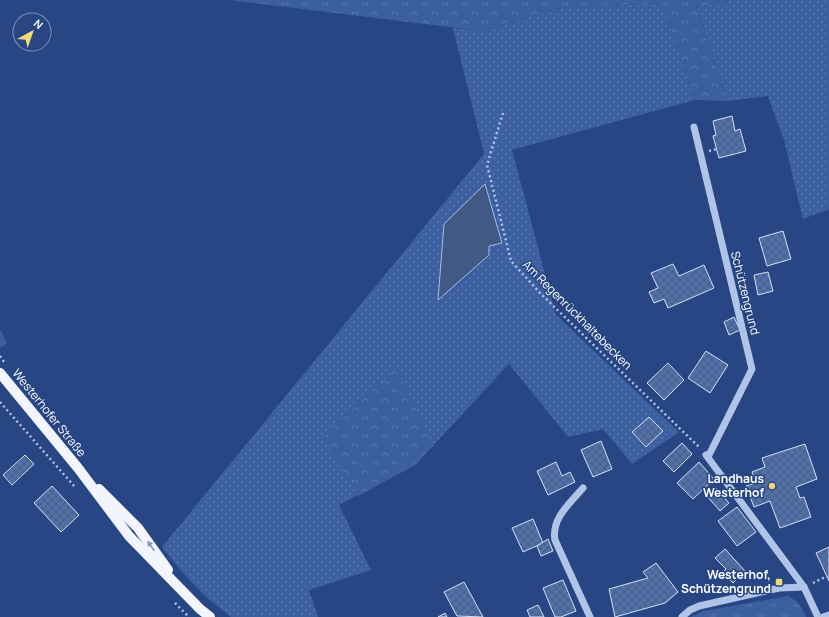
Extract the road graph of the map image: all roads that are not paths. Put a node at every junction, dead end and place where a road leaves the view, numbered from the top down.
1 (694, 127) dead end
2 (0, 373) edge
3 (582, 488) dead end
4 (804, 587) junction
5 (829, 615) edge
6 (210, 617) edge
7 (590, 617) edge
8 (682, 617) edge
9 (818, 617) edge
10 (823, 617) edge

1 - 4 street, Schützengrund
2 - 6 main road, Westerhofer Straße
3 - 7 street
4 - 8 street
4 - 9 street
5 - 10 street

